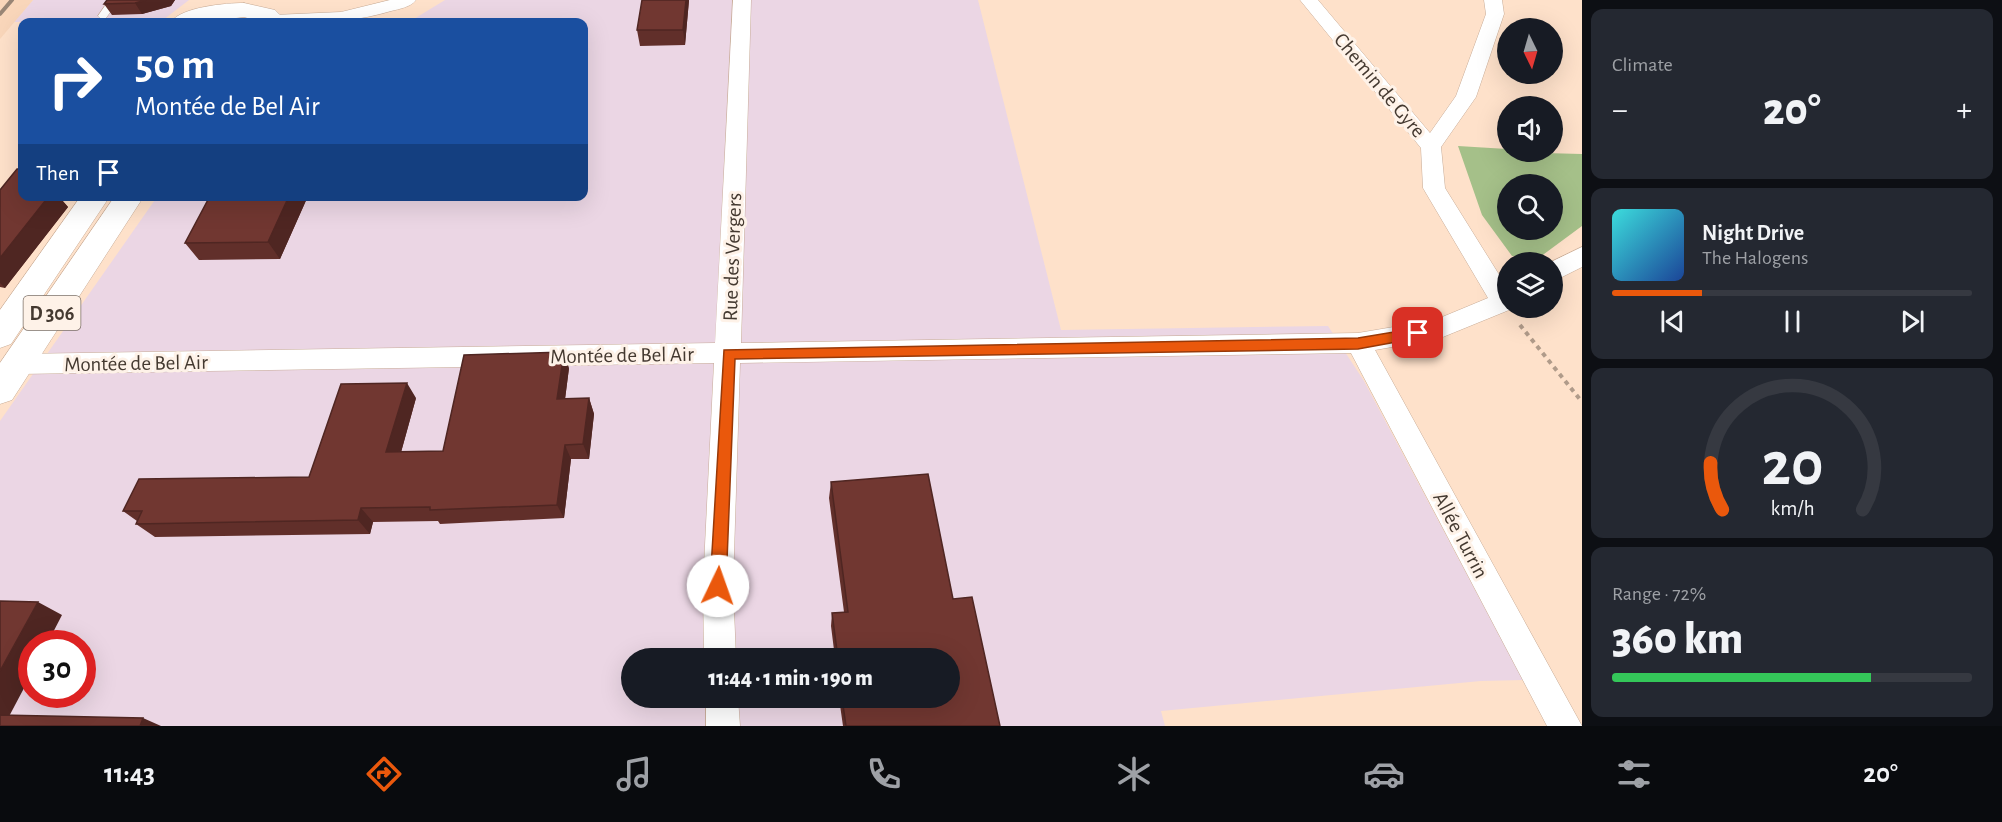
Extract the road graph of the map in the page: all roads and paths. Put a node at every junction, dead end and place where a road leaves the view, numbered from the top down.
1 (114, 0) edge
2 (407, 0) edge
3 (414, 0) edge
4 (742, 0) edge
5 (1309, 0) edge
6 (1493, 0) edge
7 (198, 13) edge
8 (267, 14) edge
9 (103, 16) edge
10 (312, 18) edge
11 (345, 18) edge
12 (385, 18) edge
13 (1431, 147) junction
14 (93, 201) edge
15 (127, 201) edge
16 (1582, 256) edge
17 (1563, 267) edge
18 (1497, 289) edge
19 (1497, 304) edge
20 (1517, 318) edge
21 (0, 335) edge
22 (1358, 343) junction
23 (729, 354) junction
24 (18, 364) junction
25 (0, 390) edge
26 (1582, 402) edge
27 (720, 648) edge
28 (722, 708) edge
29 (723, 726) edge
30 (1565, 726) edge

1 - 9 lane
2 - 11 street
3 - 12 street
4 - 23 street, Rue des Vergers
5 - 13 street, Chemin de Gyre
6 - 13 street
7 - 8 main road
8 - 10 street
13 - 18 street, Chemin de Gyre
14 - 21 main road, D 306
15 - 24 main road, D 306
16 - 17 street
19 - 22 street, Montée de Bel Air
20 - 26 path
22 - 23 street, Montée de Bel Air
22 - 30 street, Allée Turrin
23 - 24 street, Montée de Bel Air
23 - 27 street, Rue des Vergers
24 - 25 main road, D 306
28 - 29 street

